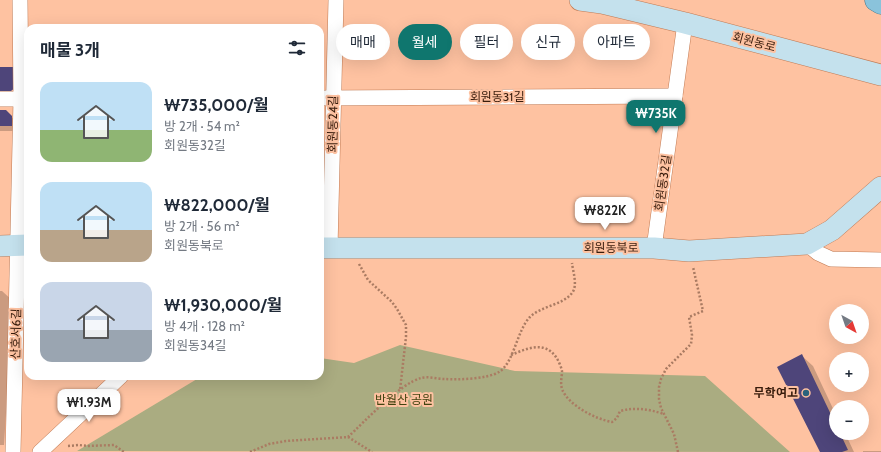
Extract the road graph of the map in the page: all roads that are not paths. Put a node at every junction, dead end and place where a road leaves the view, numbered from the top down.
1 (20, 0) edge
2 (336, 0) edge
3 (580, 0) edge
4 (876, 0) edge
5 (601, 1) edge
6 (881, 3) edge
7 (684, 23) junction
8 (881, 75) edge
9 (675, 96) junction
10 (327, 98) edge
11 (0, 99) edge
12 (24, 99) edge
13 (881, 187) edge
14 (807, 244) junction
15 (15, 246) edge
16 (325, 248) edge
17 (654, 248) junction
18 (881, 260) edge
19 (117, 380) edge
20 (43, 450) edge
21 (13, 452) edge

1 - 12 street, 산호서6길
2 - 10 street, 회원동24길
3 - 5 main road, 회원동로
4 - 6 main road
5 - 7 main road, 회원동로
7 - 8 main road, 회원동로
7 - 9 street, 회원동32길
9 - 10 street, 회원동31길
9 - 17 street, 회원동32길
10 - 16 street, 회원동24길
11 - 12 street
12 - 15 street, 산호서6길
13 - 14 main road, 회원동북로
14 - 17 main road, 회원동북로
14 - 18 street
15 - 21 street, 산호서6길
16 - 17 main road, 회원동북로
19 - 20 street

